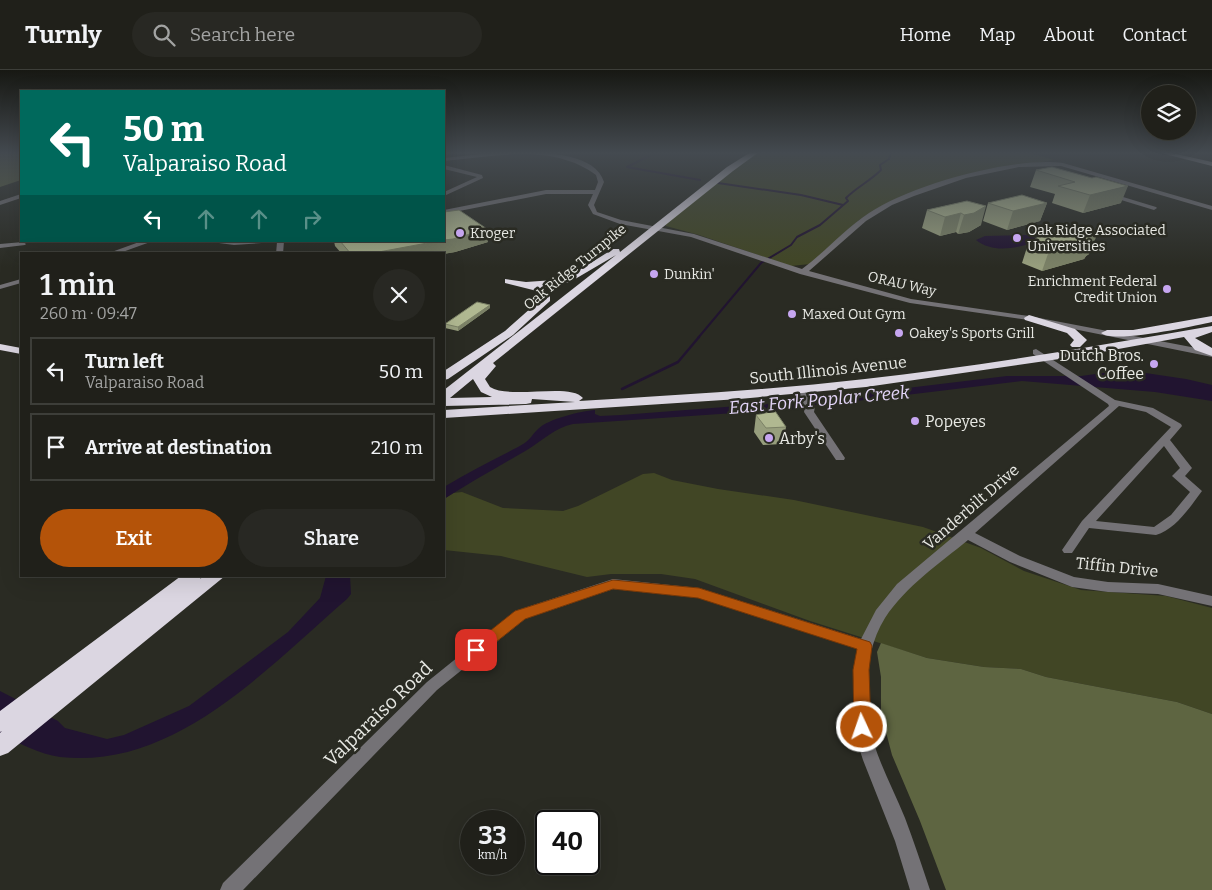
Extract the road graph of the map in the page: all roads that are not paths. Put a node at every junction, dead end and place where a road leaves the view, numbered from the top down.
1 (696, 190) edge
2 (701, 190) edge
3 (925, 190) edge
4 (1151, 190) edge
5 (596, 192) joint
6 (1107, 194) edge
7 (20, 196) edge
8 (0, 203) edge
9 (1154, 208) dead end
10 (1212, 208) edge
11 (445, 212) edge
12 (652, 227) junction
13 (147, 242) edge
14 (220, 242) edge
15 (254, 242) edge
16 (23, 244) dead end
17 (0, 246) edge
18 (616, 251) junction
19 (115, 252) edge
20 (803, 272) junction
21 (20, 281) edge
22 (0, 287) edge
23 (1029, 318) junction
24 (1212, 320) edge
25 (1207, 330) edge
26 (1107, 333) junction
27 (1127, 337) junction
28 (0, 338) edge
29 (511, 338) junction
30 (1147, 341) junction
31 (20, 343) edge
32 (1076, 346) junction
33 (0, 347) edge
34 (20, 351) edge
35 (1212, 353) edge
36 (1040, 355) junction
37 (445, 375) edge
38 (445, 383) edge
39 (800, 393) junction
40 (445, 395) edge
41 (577, 398) junction
42 (1113, 404) junction
43 (445, 411) edge
44 (445, 411) edge
45 (1165, 440) junction
46 (840, 458) dead end
47 (1086, 524) junction
48 (967, 534) junction
49 (1068, 550) dead end
50 (192, 577) edge
51 (215, 577) edge
52 (221, 577) edge
53 (1212, 601) edge
54 (172, 611) junction
55 (865, 646) junction
56 (49, 695) junction
57 (2, 737) edge
58 (230, 890) edge
59 (920, 890) edge

1 - 12 highway, Oak Ridge Turnpike
2 - 12 highway, Oak Ridge Turnpike
3 - 20 street
4 - 10 street
5 - 11 street
5 - 12 street, ORAU Way
6 - 9 street
7 - 8 street
12 - 18 highway, Oak Ridge Turnpike
12 - 20 street, ORAU Way
12 - 29 highway, Oak Ridge Turnpike
13 - 19 street
14 - 15 street
16 - 17 street
18 - 29 highway, Oak Ridge Turnpike
18 - 29 highway
20 - 23 street, ORAU Way
21 - 22 street
23 - 26 street, ORAU Way
23 - 32 highway
24 - 26 highway
24 - 27 highway, South Illinois Avenue
25 - 30 highway, South Illinois Avenue
25 - 35 highway
26 - 27 street, ORAU Way
27 - 30 street, ORAU Way
27 - 32 highway, South Illinois Avenue
28 - 31 highway
29 - 37 highway
29 - 38 highway, Oak Ridge Turnpike
29 - 40 highway, Oak Ridge Turnpike
29 - 41 highway
30 - 35 street, ORAU Way
30 - 36 highway, South Illinois Avenue
32 - 36 highway, South Illinois Avenue
33 - 34 highway
36 - 39 highway, South Illinois Avenue
36 - 41 highway, South Illinois Avenue
36 - 42 street
39 - 44 highway, South Illinois Avenue
39 - 46 street
41 - 43 highway, South Illinois Avenue
42 - 45 street
42 - 48 street, Vanderbilt Drive
45 - 47 street
45 - 47 street
47 - 49 street
48 - 53 street, Tiffin Drive
48 - 55 street, Vanderbilt Drive
50 - 56 highway
51 - 54 highway
52 - 54 highway
54 - 56 highway
55 - 58 street, Valparaiso Road
55 - 59 street, Vanderbilt Drive
56 - 57 highway

